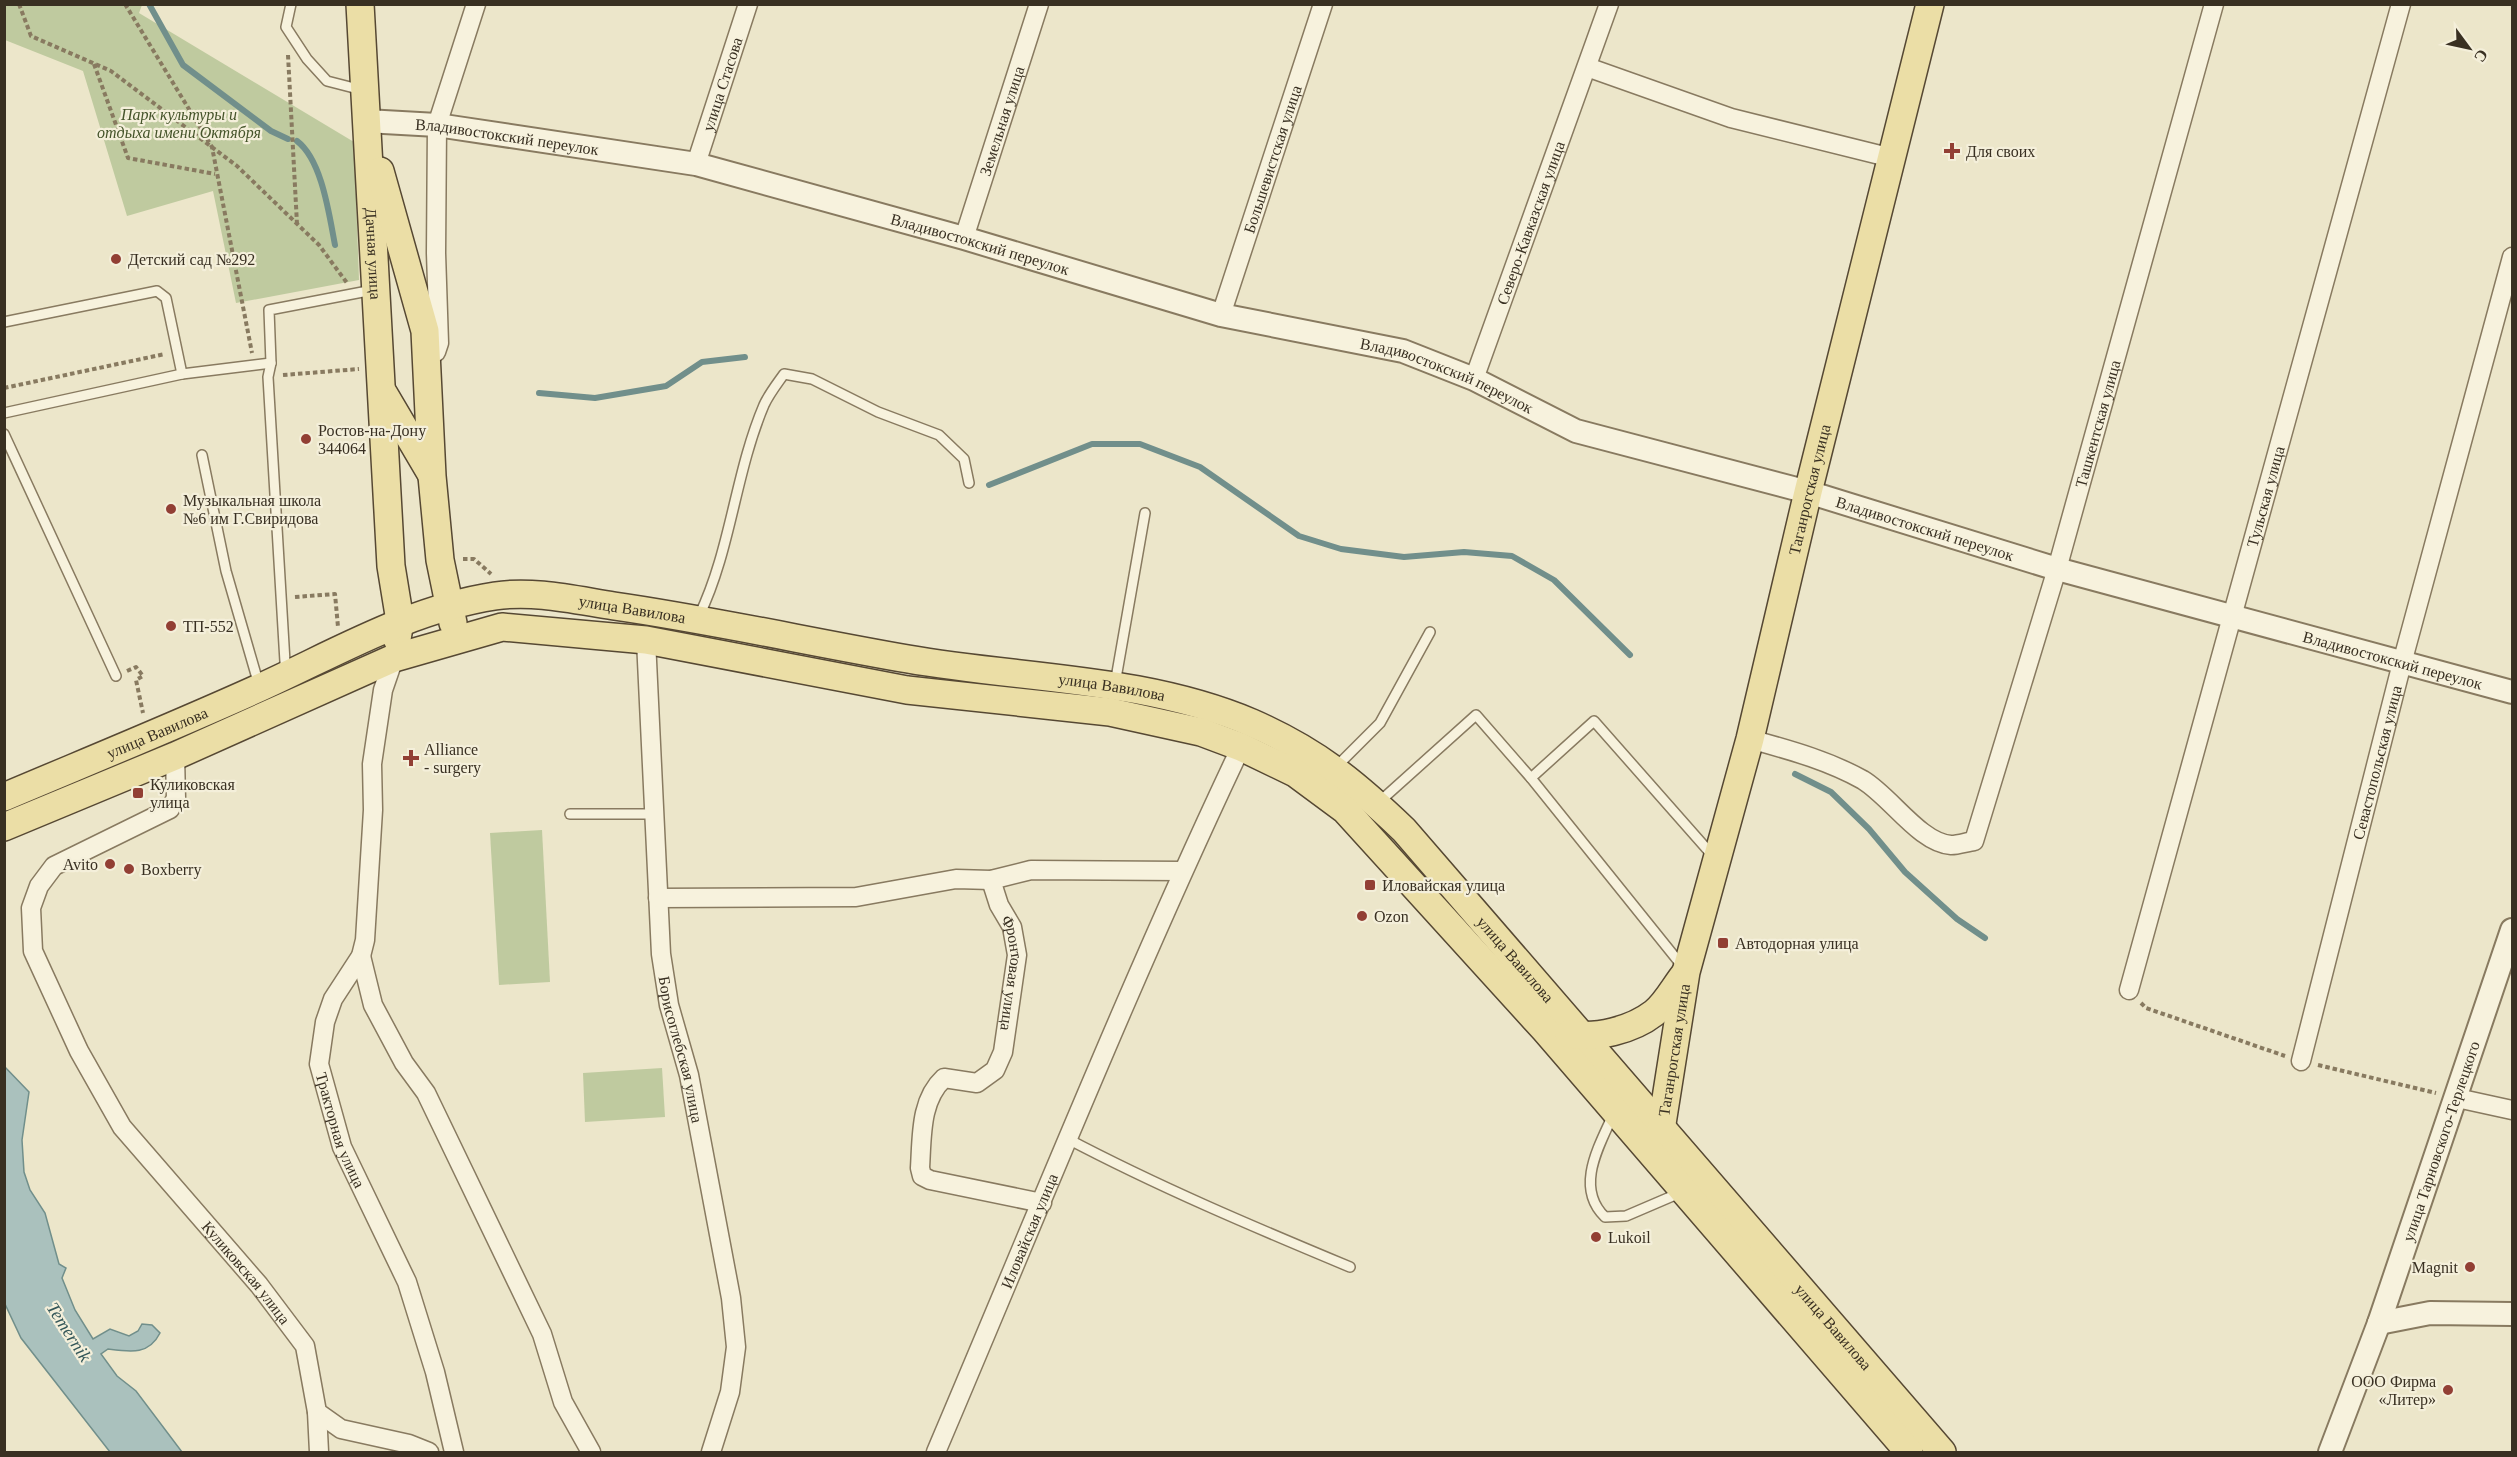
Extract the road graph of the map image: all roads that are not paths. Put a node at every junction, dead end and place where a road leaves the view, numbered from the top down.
1 (291, 4) edge
2 (360, 4) edge
3 (476, 4) edge
4 (748, 4) edge
5 (1039, 4) edge
6 (1323, 4) edge
7 (1609, 4) edge
8 (1930, 4) edge
9 (2214, 4) edge
10 (2401, 4) edge
11 (1587, 67) junction
12 (364, 91) junction
13 (366, 121) junction
14 (437, 125) junction
15 (1892, 158) junction
16 (696, 164) junction
17 (964, 238) junction
18 (2512, 257) edge
19 (365, 291) junction
20 (1221, 315) junction
21 (4, 322) edge
22 (271, 363) junction
23 (182, 374) junction
24 (1474, 379) junction
25 (429, 386) junction
26 (381, 391) junction
27 (4, 413) edge
28 (4, 434) edge
29 (202, 455) dead end
30 (432, 476) junction
31 (969, 483) dead end
32 (1808, 492) junction
33 (1145, 513) dead end
34 (2057, 569) junction
35 (449, 604) junction
36 (2232, 617) junction
37 (698, 618) junction
38 (400, 621) junction
39 (1430, 632) dead end
40 (456, 638) junction
41 (646, 640) junction
42 (394, 658) junction
43 (2402, 663) junction
44 (289, 674) junction
45 (116, 676) road end
46 (1114, 686) junction
47 (259, 688) junction
48 (2512, 692) edge
49 (1750, 739) junction
50 (1241, 747) junction
51 (175, 756) junction
52 (1335, 768) junction
53 (1531, 778) junction
54 (4, 797) edge
55 (1377, 804) junction
56 (570, 813) dead end
57 (654, 814) junction
58 (4, 827) edge
59 (1717, 861) junction
60 (1182, 871) junction
61 (991, 880) junction
62 (658, 898) junction
63 (2512, 930) edge
64 (361, 956) junction
65 (1686, 972) junction
66 (2129, 990) dead end
67 (1545, 1029) junction
68 (1582, 1037) junction
69 (2301, 1061) dead end
70 (2457, 1098) junction
71 (1615, 1110) junction
72 (2512, 1110) edge
73 (1661, 1130) junction
74 (1066, 1138) junction
75 (1685, 1191) junction
76 (1042, 1203) junction
77 (1350, 1267) dead end
78 (2512, 1314) edge
79 (2379, 1323) junction
80 (317, 1412) junction
81 (319, 1452) edge
82 (429, 1452) edge
83 (454, 1452) edge
84 (591, 1452) edge
85 (711, 1452) edge
86 (936, 1452) edge
87 (1909, 1452) edge
88 (1942, 1452) edge
89 (2330, 1452) edge

1 - 12 lane
2 - 12 main road
3 - 14 street, Дачная улица
4 - 16 street, улица Стасова
5 - 17 street, Земельная улица
6 - 20 street, Большевистская улица
7 - 11 street, Северо-Кавказская улица
8 - 15 main road, Таганрогская улица
9 - 34 street, Ташкентская улица
10 - 36 street, Тульская улица
11 - 15 street
11 - 24 street, Северо-Кавказская улица
12 - 13 main road
13 - 14 street, Владивостокский переулок
13 - 19 main road, Дачная улица
13 - 25 main road, Дачная улица
14 - 16 street, Владивостокский переулок
14 - 25 street, Дачная улица
15 - 32 main road, Таганрогская улица
16 - 17 street, Владивостокский переулок
17 - 20 street, Владивостокский переулок
18 - 43 street, Севастопольская улица
19 - 22 lane
19 - 26 main road, Дачная улица
20 - 24 street, Владивостокский переулок
21 - 23 lane
22 - 23 lane
22 - 44 lane
23 - 27 lane
24 - 32 street, Владивостокский переулок
25 - 30 main road, Дачная улица
26 - 30 main road
26 - 38 main road, Дачная улица
28 - 45 lane
29 - 47 lane
30 - 35 main road, Дачная улица
31 - 37 lane
32 - 34 street, Владивостокский переулок
32 - 49 main road, Таганрогская улица
33 - 46 lane
34 - 36 street, Владивостокский переулок
34 - 49 street, Ташкентская улица
35 - 37 main road, улица Вавилова
35 - 38 main road, улица Вавилова
35 - 40 main road, Дачная улица
36 - 43 street, Владивостокский переулок
36 - 66 street, Тульская улица
37 - 46 main road, улица Вавилова
38 - 42 main road, Дачная улица
38 - 44 main road, улица Вавилова
39 - 52 lane
40 - 41 main road, улица Вавилова
40 - 42 main road, улица Вавилова
41 - 50 main road, улица Вавилова
41 - 57 street, Борисоглебская улица
42 - 51 main road, улица Вавилова
42 - 64 street, Тракторная улица
43 - 48 street, Владивостокский переулок
43 - 69 street, Севастопольская улица
44 - 47 main road, улица Вавилова
46 - 52 main road, улица Вавилова
47 - 54 main road, улица Вавилова
49 - 59 main road, Таганрогская улица
50 - 60 street, Иловайская улица
50 - 67 main road, улица Вавилова
51 - 58 main road, улица Вавилова
51 - 80 street, Куликовская улица
52 - 55 main road, улица Вавилова
53 - 55 lane
53 - 59 lane
53 - 65 lane
55 - 68 main road, улица Вавилова
56 - 57 lane
57 - 62 street, Борисоглебская улица
59 - 65 main road, Таганрогская улица
60 - 61 street
60 - 74 street, Иловайская улица
61 - 62 street
61 - 76 street, Фронтовая улица
62 - 85 street, Борисоглебская улица
63 - 70 street, улица Тарновского-Терлецкого
64 - 83 street, Тракторная улица
64 - 84 street
65 - 68 main road, Таганрогская улица
65 - 73 main road, Таганрогская улица
67 - 68 main road, Таганрогская улица
67 - 71 main road, улица Вавилова
68 - 73 main road, улица Вавилова
70 - 72 street
70 - 79 street, улица Тарновского-Терлецкого
71 - 75 main road, улица Вавилова
71 - 75 lane
73 - 88 main road, улица Вавилова
74 - 76 street, Иловайская улица
74 - 77 lane
75 - 87 main road, улица Вавилова
76 - 86 street, Иловайская улица
78 - 79 street
79 - 89 street, улица Тарновского-Терлецкого
80 - 81 street, Куликовская улица
80 - 82 street

